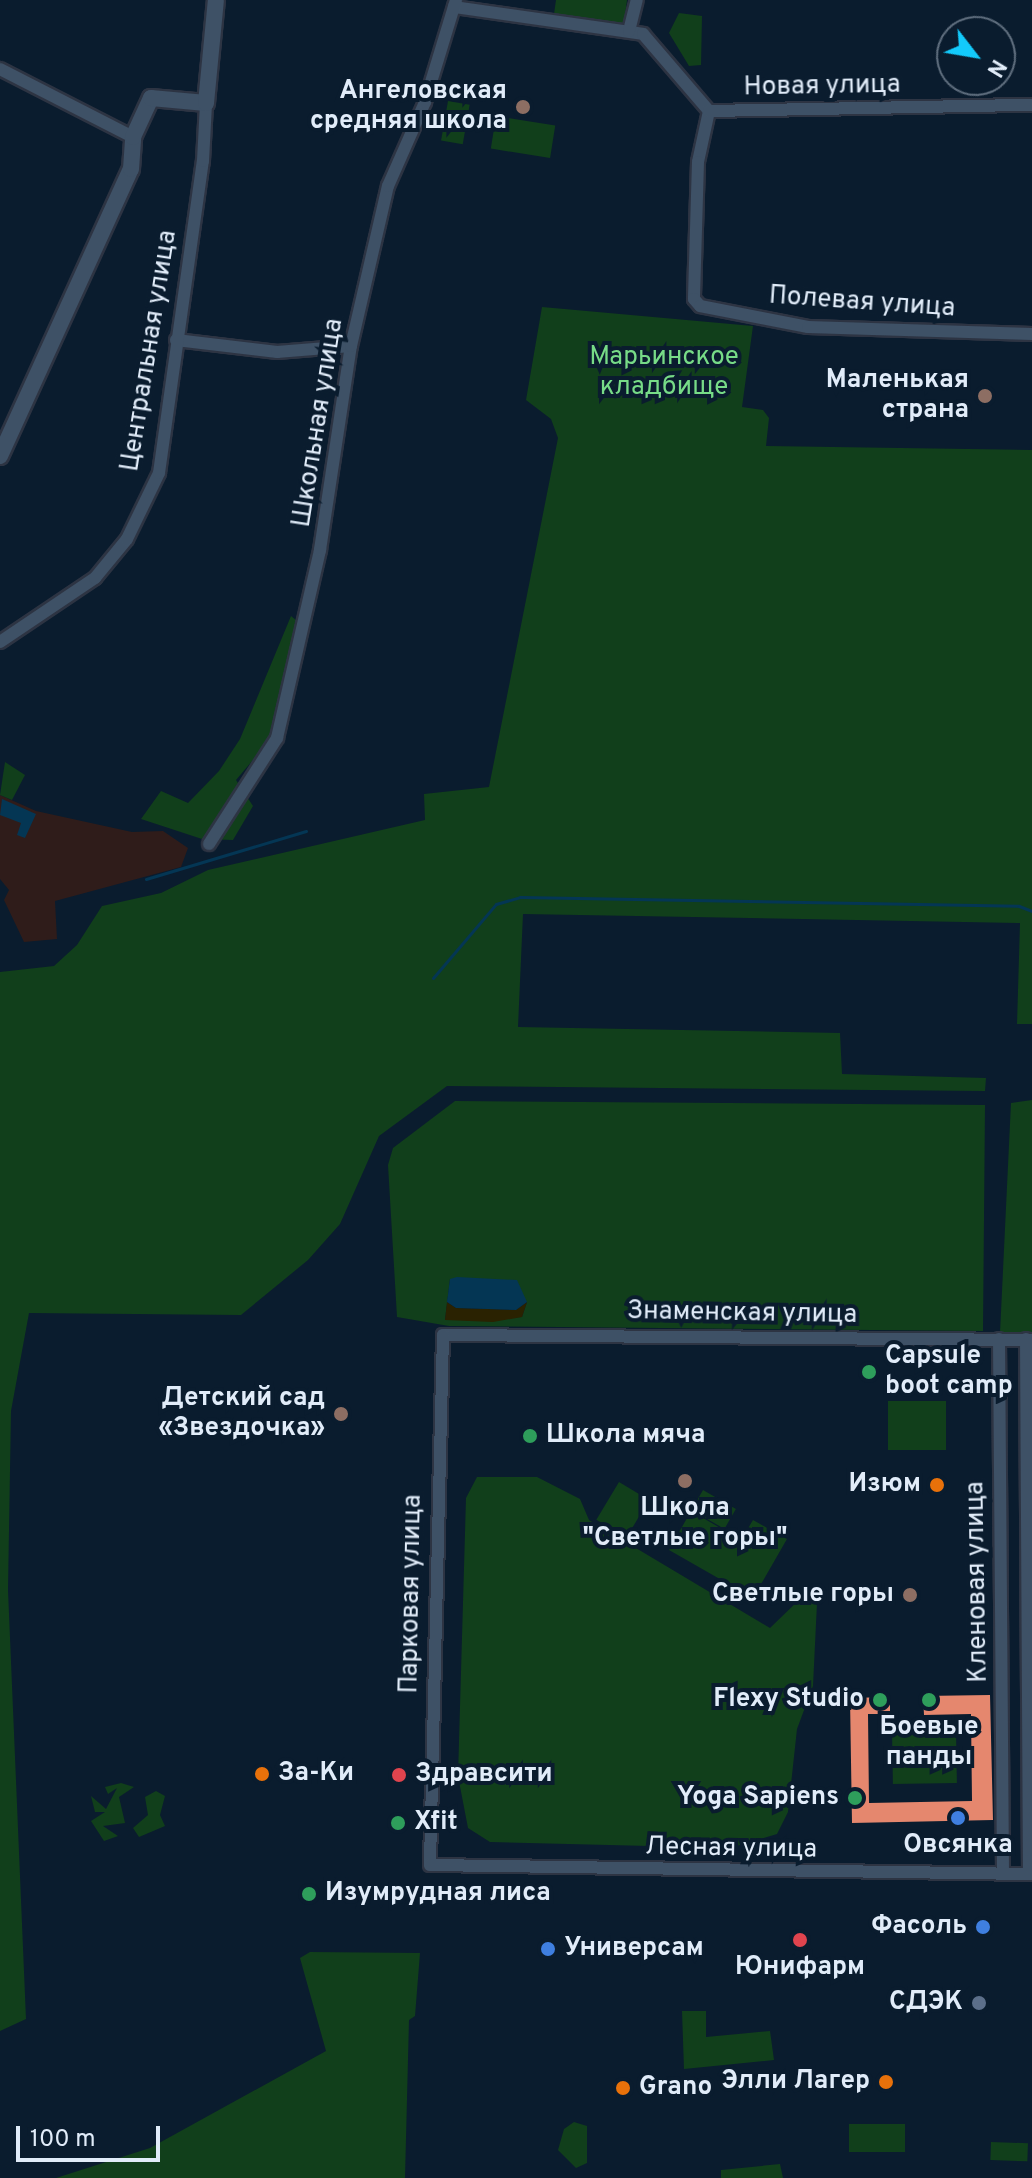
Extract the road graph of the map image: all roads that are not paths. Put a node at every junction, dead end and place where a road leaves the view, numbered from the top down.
1 (216, 0) edge
2 (637, 0) edge
3 (455, 3) edge
4 (629, 31) junction
5 (0, 69) edge
6 (206, 103) junction
7 (1032, 105) edge
8 (709, 111) junction
9 (133, 137) junction
10 (1032, 334) edge
11 (176, 340) junction
12 (351, 346) junction
13 (0, 456) edge
14 (0, 642) edge
15 (209, 844) dead end
16 (452, 1331) joint
17 (999, 1339) junction
18 (1029, 1340) edge
19 (430, 1865) joint
20 (1003, 1873) junction
21 (1031, 1874) edge

1 - 6 street, Центральная улица
2 - 4 street
3 - 4 street
3 - 12 street, Школьная улица
4 - 8 street
5 - 9 street
6 - 9 street
6 - 11 street, Центральная улица
7 - 8 street, Новая улица
8 - 10 street, Полевая улица
9 - 13 street
11 - 12 street
11 - 14 street, Центральная улица
12 - 15 street, Школьная улица
16 - 17 street, Знаменская улица
16 - 19 street, Парковая улица
17 - 18 street, Знаменская улица
17 - 20 street, Кленовая улица
18 - 21 street, Кленовая улица
19 - 20 street, Лесная улица
20 - 21 street, Лесная улица

